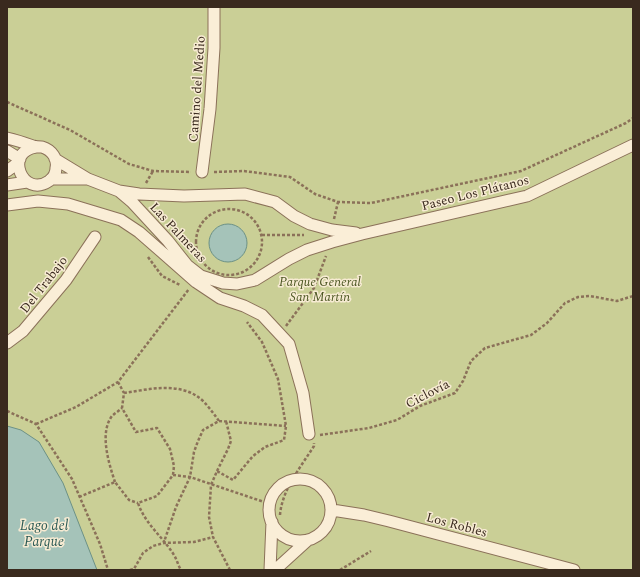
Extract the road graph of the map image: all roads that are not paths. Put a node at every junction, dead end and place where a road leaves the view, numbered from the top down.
1 (214, 7) edge
2 (7, 138) edge
3 (633, 146) edge
4 (36, 147) junction
5 (7, 151) edge
6 (55, 159) junction
7 (19, 161) junction
8 (7, 171) edge
9 (202, 172) road end
10 (88, 178) junction
11 (51, 179) junction
12 (28, 182) junction
13 (7, 185) edge
14 (120, 191) junction
15 (7, 206) edge
16 (362, 234) junction
17 (95, 237) dead end
18 (332, 242) joint
19 (7, 343) edge
20 (312, 435) road end
21 (332, 510) junction
22 (272, 522) junction
23 (308, 540) junction
24 (270, 570) edge
25 (275, 570) edge
26 (574, 570) edge

1 - 9 street, Camino del Medio
2 - 4 street
3 - 16 street, Paseo Los Plátanos
4 - 6 street
4 - 7 street
5 - 7 street
6 - 10 street, Las Palmeras
6 - 11 street
7 - 8 street
7 - 12 street
10 - 11 street, Las Palmeras
10 - 14 street, Las Palmeras
11 - 12 street
12 - 13 street
14 - 16 street, Las Palmeras
14 - 18 street, Las Palmeras
15 - 20 street
16 - 18 street, Paseo Los Plátanos
17 - 19 street, Del Trabajo
21 - 22 street
21 - 23 street
21 - 26 street, Los Robles
22 - 23 street
22 - 24 street
23 - 25 street

